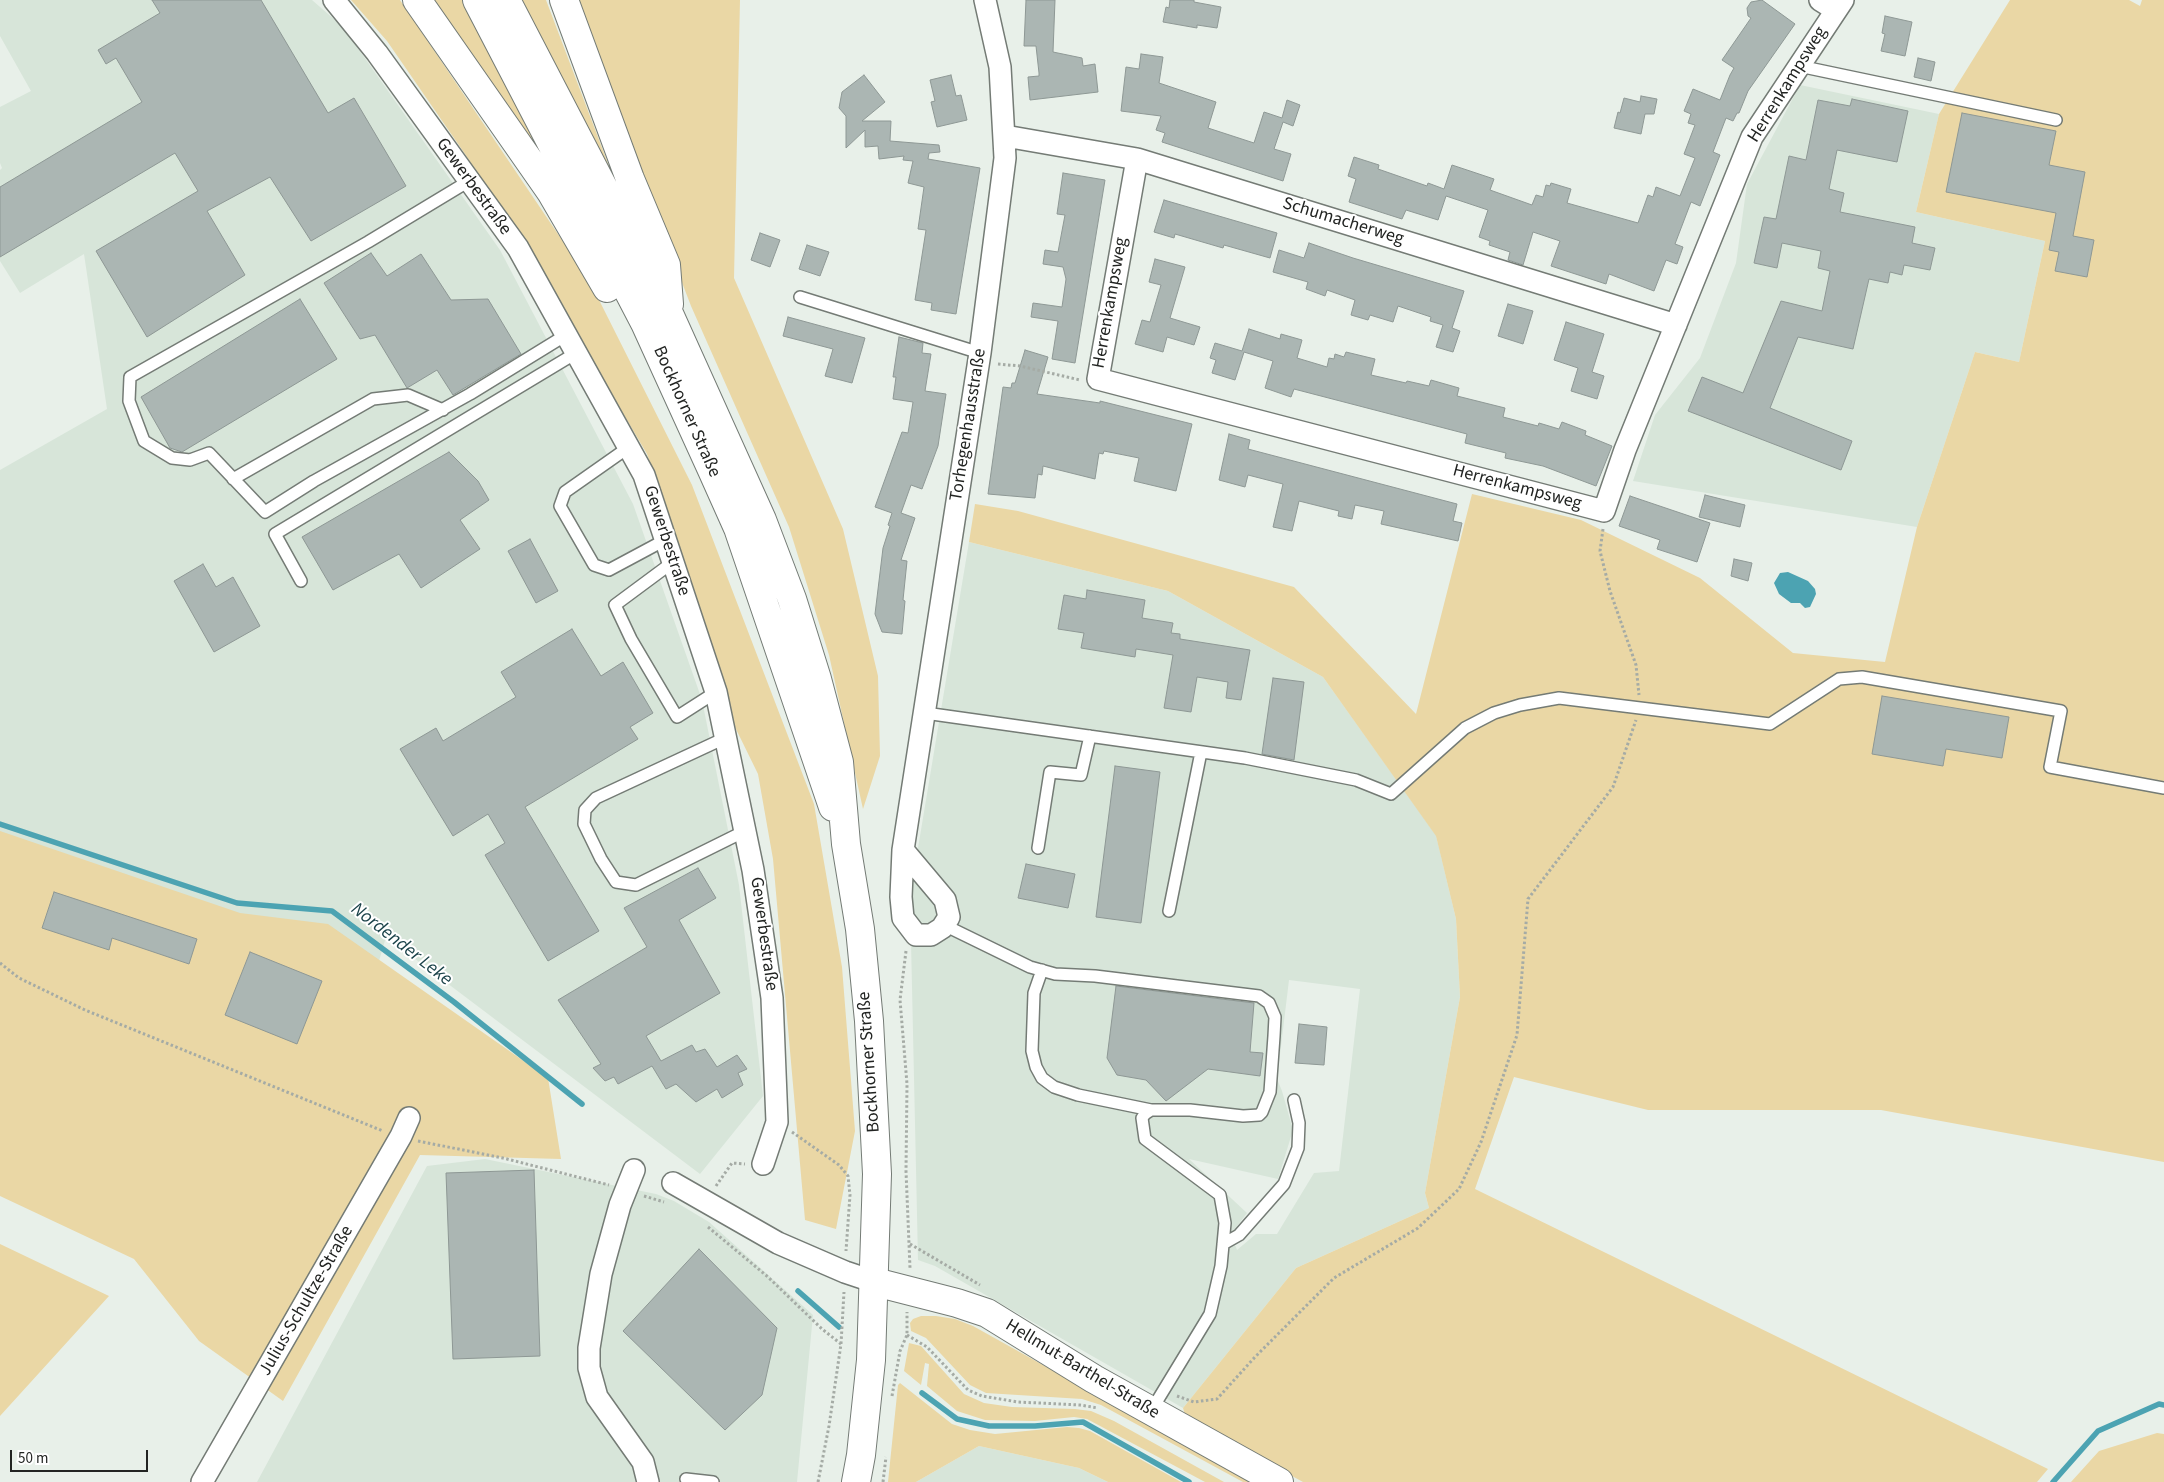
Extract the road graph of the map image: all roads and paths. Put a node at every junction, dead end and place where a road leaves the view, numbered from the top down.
1 (334, 0) edge
2 (417, 0) edge
3 (477, 0) edge
4 (506, 0) edge
5 (564, 0) edge
6 (985, 0) edge
7 (1833, 3) edge
8 (1799, 66) junction
9 (2056, 120) dead end
10 (1005, 136) junction
11 (1137, 159) junction
12 (469, 181) junction
13 (800, 296) dead end
14 (657, 319) junction
15 (1676, 325) junction
16 (571, 344) junction
17 (979, 358) junction
18 (1098, 379) junction
19 (443, 410) junction
20 (628, 447) junction
21 (233, 479) junction
22 (1604, 510) junction
23 (665, 540) junction
24 (673, 562) junction
25 (301, 581) dead end
26 (716, 692) junction
27 (1640, 708) junction
28 (925, 713) junction
29 (1090, 736) junction
30 (725, 738) junction
31 (1201, 752) junction
32 (2164, 788) edge
33 (745, 831) junction
34 (1038, 848) dead end
35 (903, 850) junction
36 (1169, 911) dead end
37 (903, 918) junction
38 (944, 925) junction
39 (0, 963) edge
40 (1042, 970) junction
41 (1294, 1100) dead end
42 (1151, 1110) junction
43 (776, 1122) junction
44 (405, 1127) junction
45 (763, 1164) joint
46 (634, 1170) dead end
47 (625, 1190) junction
48 (670, 1193) joint
49 (708, 1203) junction
50 (706, 1225) dead end
51 (910, 1244) junction
52 (1223, 1244) junction
53 (845, 1272) junction
54 (875, 1282) junction
55 (986, 1288) dead end
56 (908, 1291) junction
57 (841, 1344) junction
58 (1157, 1401) junction
59 (891, 1405) dead end
60 (1105, 1410) dead end
61 (886, 1453) dead end
62 (686, 1479) dead end
63 (202, 1482) edge
64 (648, 1482) edge
65 (713, 1482) edge
66 (818, 1482) edge
67 (856, 1482) edge
68 (883, 1482) edge
69 (1279, 1482) edge

1 - 12 street, Gewerbestraße
2 - 14 main road
3 - 14 main road, Bockhorner Straße
4 - 14 main road, Bockhorner Straße
5 - 14 main road
6 - 10 street, Torhegenhausstraße
7 - 8 street, Herrenkampsweg
8 - 9 lane
8 - 15 street, Herrenkampsweg
10 - 11 street, Schumacherweg
10 - 17 street, Torhegenhausstraße
11 - 15 street, Schumacherweg
11 - 18 street, Herrenkampsweg
12 - 16 street, Gewerbestraße
12 - 21 lane
13 - 17 lane
14 - 54 main road, Bockhorner Straße
15 - 22 street, Herrenkampsweg
16 - 19 lane
16 - 20 street, Gewerbestraße
16 - 25 lane
17 - 18 path
17 - 28 street, Torhegenhausstraße
18 - 22 street, Herrenkampsweg
19 - 21 lane
19 - 21 lane
20 - 23 street, Gewerbestraße
20 - 23 lane
22 - 27 path
23 - 24 street, Gewerbestraße
24 - 26 street, Gewerbestraße
24 - 26 lane
26 - 30 street, Gewerbestraße
27 - 31 lane
27 - 32 lane
27 - 58 path
28 - 29 lane
28 - 35 street, Torhegenhausstraße
29 - 31 lane
29 - 34 lane
30 - 33 street, Gewerbestraße
30 - 33 lane
31 - 36 lane
33 - 43 street, Gewerbestraße
35 - 37 street, Torhegenhausstraße
35 - 38 street
37 - 38 street
37 - 51 path
38 - 40 lane
39 - 44 path
40 - 42 lane
40 - 42 lane
41 - 52 lane
42 - 52 lane
43 - 45 street, Gewerbestraße
43 - 53 path
44 - 47 path
44 - 63 street, Julius-Schultze-Straße
45 - 49 path
46 - 47 street
47 - 48 path
47 - 64 street
48 - 49 street
49 - 53 street
50 - 57 path
51 - 55 path
51 - 56 path
52 - 58 lane
53 - 54 street
53 - 57 path
54 - 56 main road, Hellmut-Barthel-Straße
54 - 67 main road, Bockhorner Straße
56 - 58 main road, Hellmut-Barthel-Straße
57 - 66 path
58 - 69 main road, Hellmut-Barthel-Straße
59 - 60 path
61 - 68 path
62 - 65 lane

